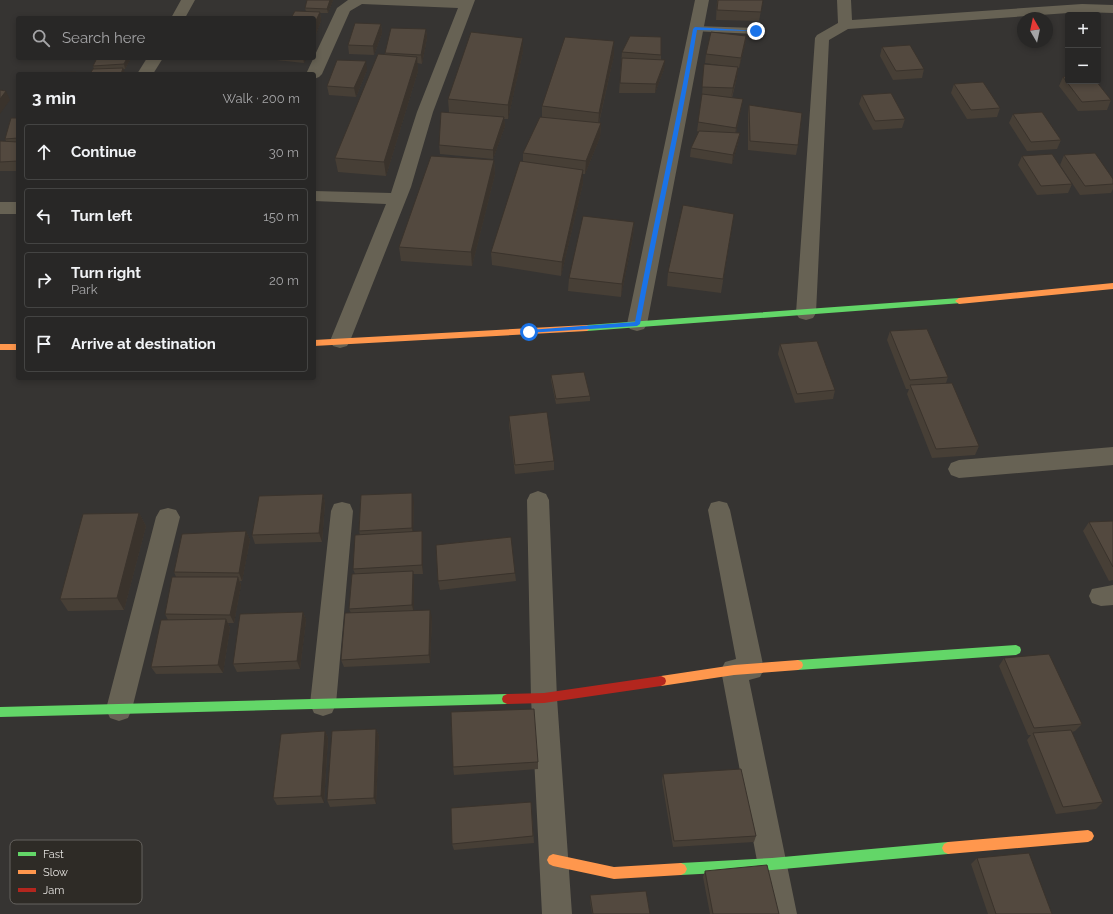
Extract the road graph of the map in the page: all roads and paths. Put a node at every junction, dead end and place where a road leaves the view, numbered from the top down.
1 (188, 0) edge
2 (359, 0) edge
3 (363, 0) edge
4 (702, 0) edge
5 (844, 0) edge
6 (467, 2) edge
7 (1113, 9) edge
8 (179, 16) edge
9 (845, 25) junction
10 (695, 29) junction
11 (756, 31) dead end
12 (154, 60) edge
13 (146, 72) edge
14 (315, 72) edge
15 (316, 196) edge
16 (397, 199) junction
17 (0, 208) edge
18 (16, 208) edge
19 (1113, 286) edge
20 (806, 313) junction
21 (637, 324) junction
22 (340, 341) junction
23 (316, 342) edge
24 (0, 347) edge
25 (16, 347) edge
26 (1113, 456) edge
27 (959, 469) dead end
28 (538, 500) dead end
29 (719, 510) dead end
30 (342, 511) dead end
31 (168, 517) dead end
32 (1016, 650) dead end
33 (743, 669) junction
34 (544, 698) junction
35 (323, 704) junction
36 (119, 709) junction
37 (0, 712) edge
38 (1088, 836) dead end
39 (553, 860) junction
40 (772, 864) junction
41 (557, 914) edge
42 (782, 914) edge

1 - 8 street
2 - 14 street
3 - 6 street
4 - 10 street
5 - 9 street
6 - 16 street
7 - 9 street
9 - 20 street
10 - 11 lane
10 - 21 street
12 - 13 street
15 - 16 street
16 - 22 street
17 - 18 street
19 - 20 street
20 - 21 street
21 - 22 street
22 - 23 street
24 - 25 street
26 - 27 street
28 - 34 street
29 - 33 street
30 - 35 street
31 - 36 street
32 - 33 street
33 - 34 street
33 - 40 street
34 - 35 street
34 - 39 street
35 - 36 street
36 - 37 street
38 - 40 street
39 - 40 street
39 - 41 street
40 - 42 street

